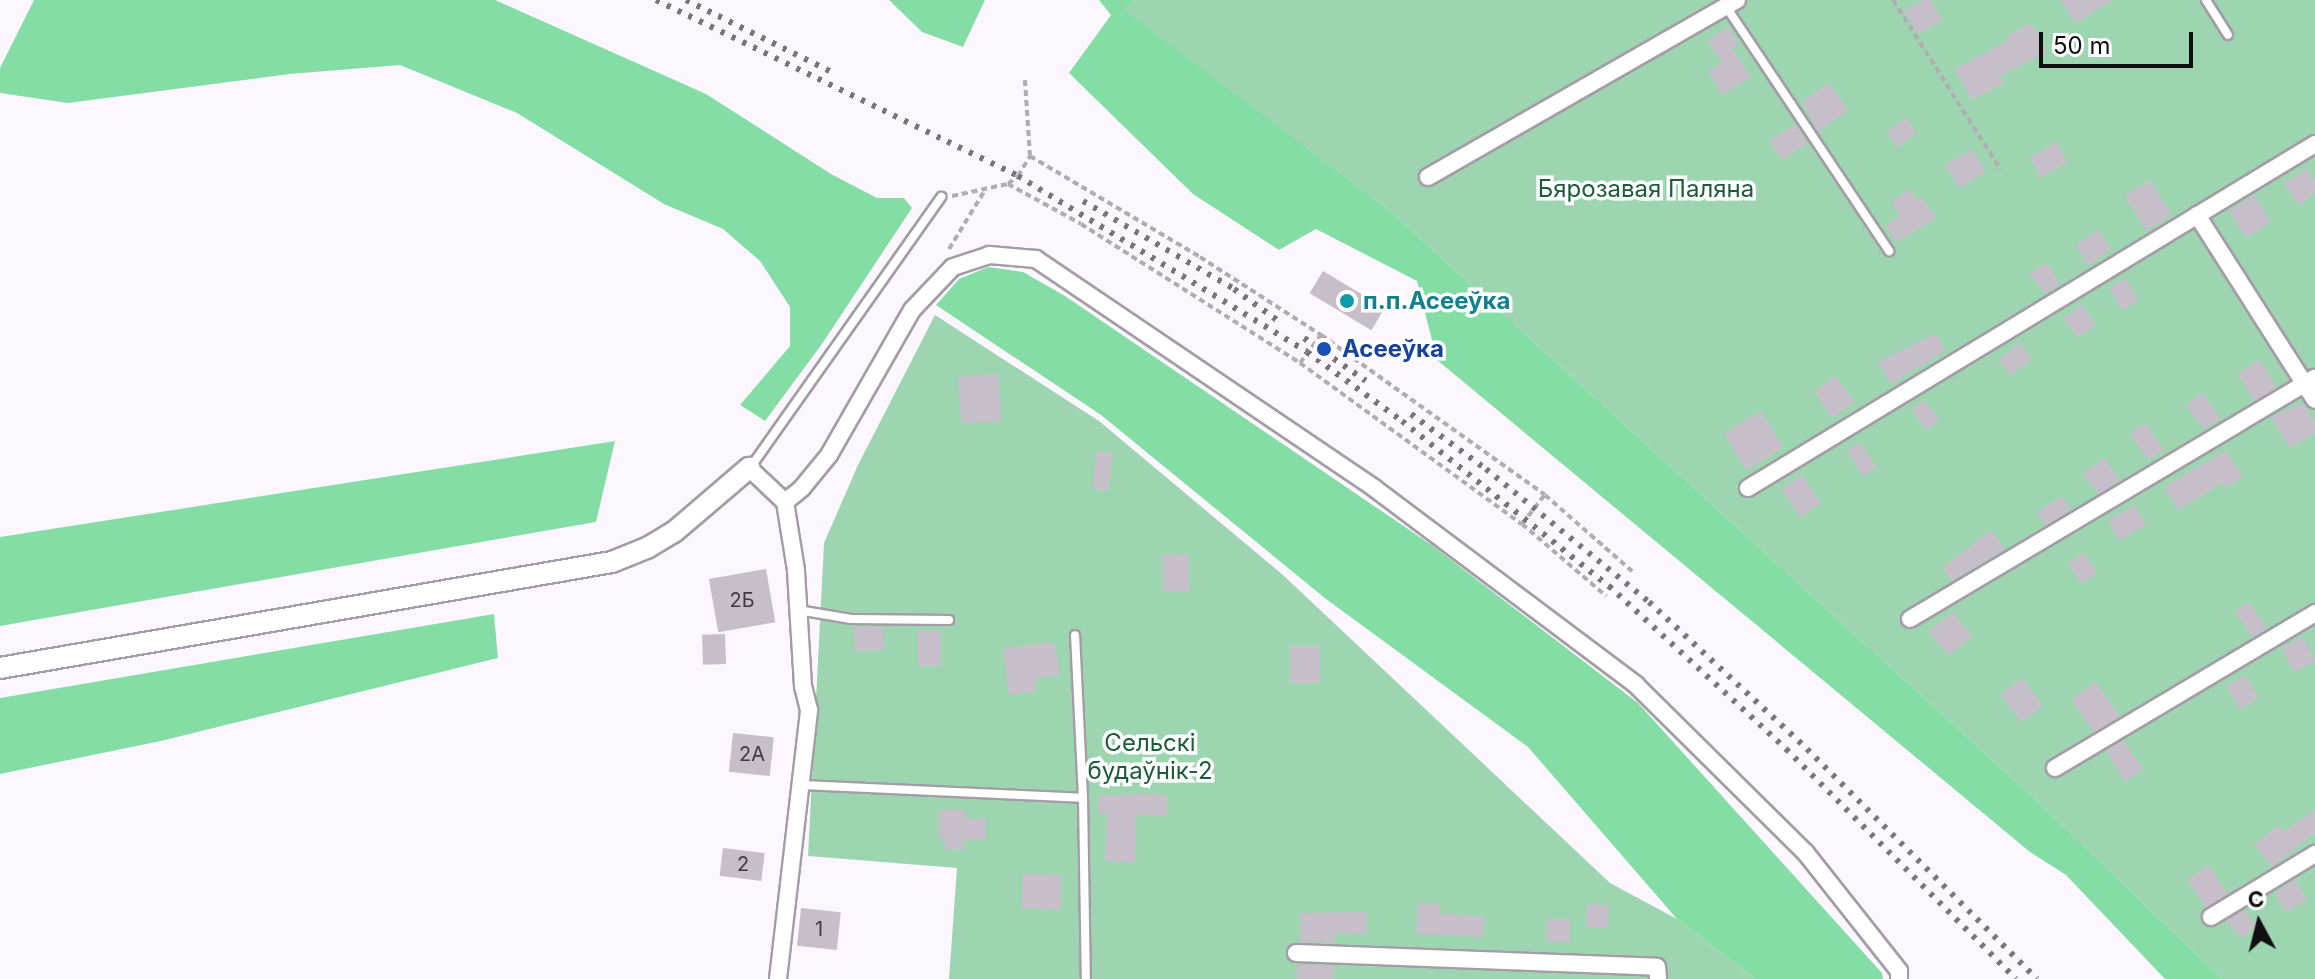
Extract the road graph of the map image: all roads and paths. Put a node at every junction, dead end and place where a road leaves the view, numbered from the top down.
1 (1893, 0) edge
2 (2206, 0) edge
3 (1728, 2) edge
4 (2228, 35) dead end
5 (1025, 80) dead end
6 (2315, 144) edge
7 (1030, 156) junction
8 (2001, 170) dead end
9 (1428, 177) dead end
10 (1008, 184) junction
11 (941, 197) joint
12 (2197, 215) junction
13 (1889, 251) dead end
14 (1321, 335) junction
15 (1300, 363) junction
16 (2310, 381) edge
17 (2315, 400) edge
18 (749, 468) junction
19 (1748, 488) dead end
20 (1545, 495) junction
21 (785, 502) junction
22 (1522, 524) junction
23 (1633, 572) dead end
24 (1606, 596) dead end
25 (798, 610) junction
26 (2315, 613) edge
27 (1910, 619) dead end
28 (949, 620) dead end
29 (1075, 635) dead end
30 (0, 668) edge
31 (2055, 768) dead end
32 (800, 785) junction
33 (1083, 798) junction
34 (2315, 854) edge
35 (2211, 917) dead end
36 (1296, 953) dead end
37 (778, 979) edge
38 (1086, 979) edge
39 (1658, 979) edge
40 (1899, 979) edge

1 - 8 path
2 - 4 lane
3 - 9 street
3 - 13 lane
5 - 7 path
6 - 12 street
7 - 10 path
7 - 14 path
10 - 11 path
10 - 15 path
11 - 18 lane
12 - 16 street
12 - 19 street
14 - 15 path
14 - 20 path
15 - 22 path
16 - 17 street
16 - 27 street
18 - 21 street
18 - 30 street
20 - 22 path
20 - 23 path
21 - 25 street
21 - 40 street
22 - 24 path
25 - 28 lane
25 - 32 street
26 - 31 street
29 - 33 lane
32 - 33 lane
32 - 37 street
33 - 38 lane
34 - 35 street
36 - 39 street

